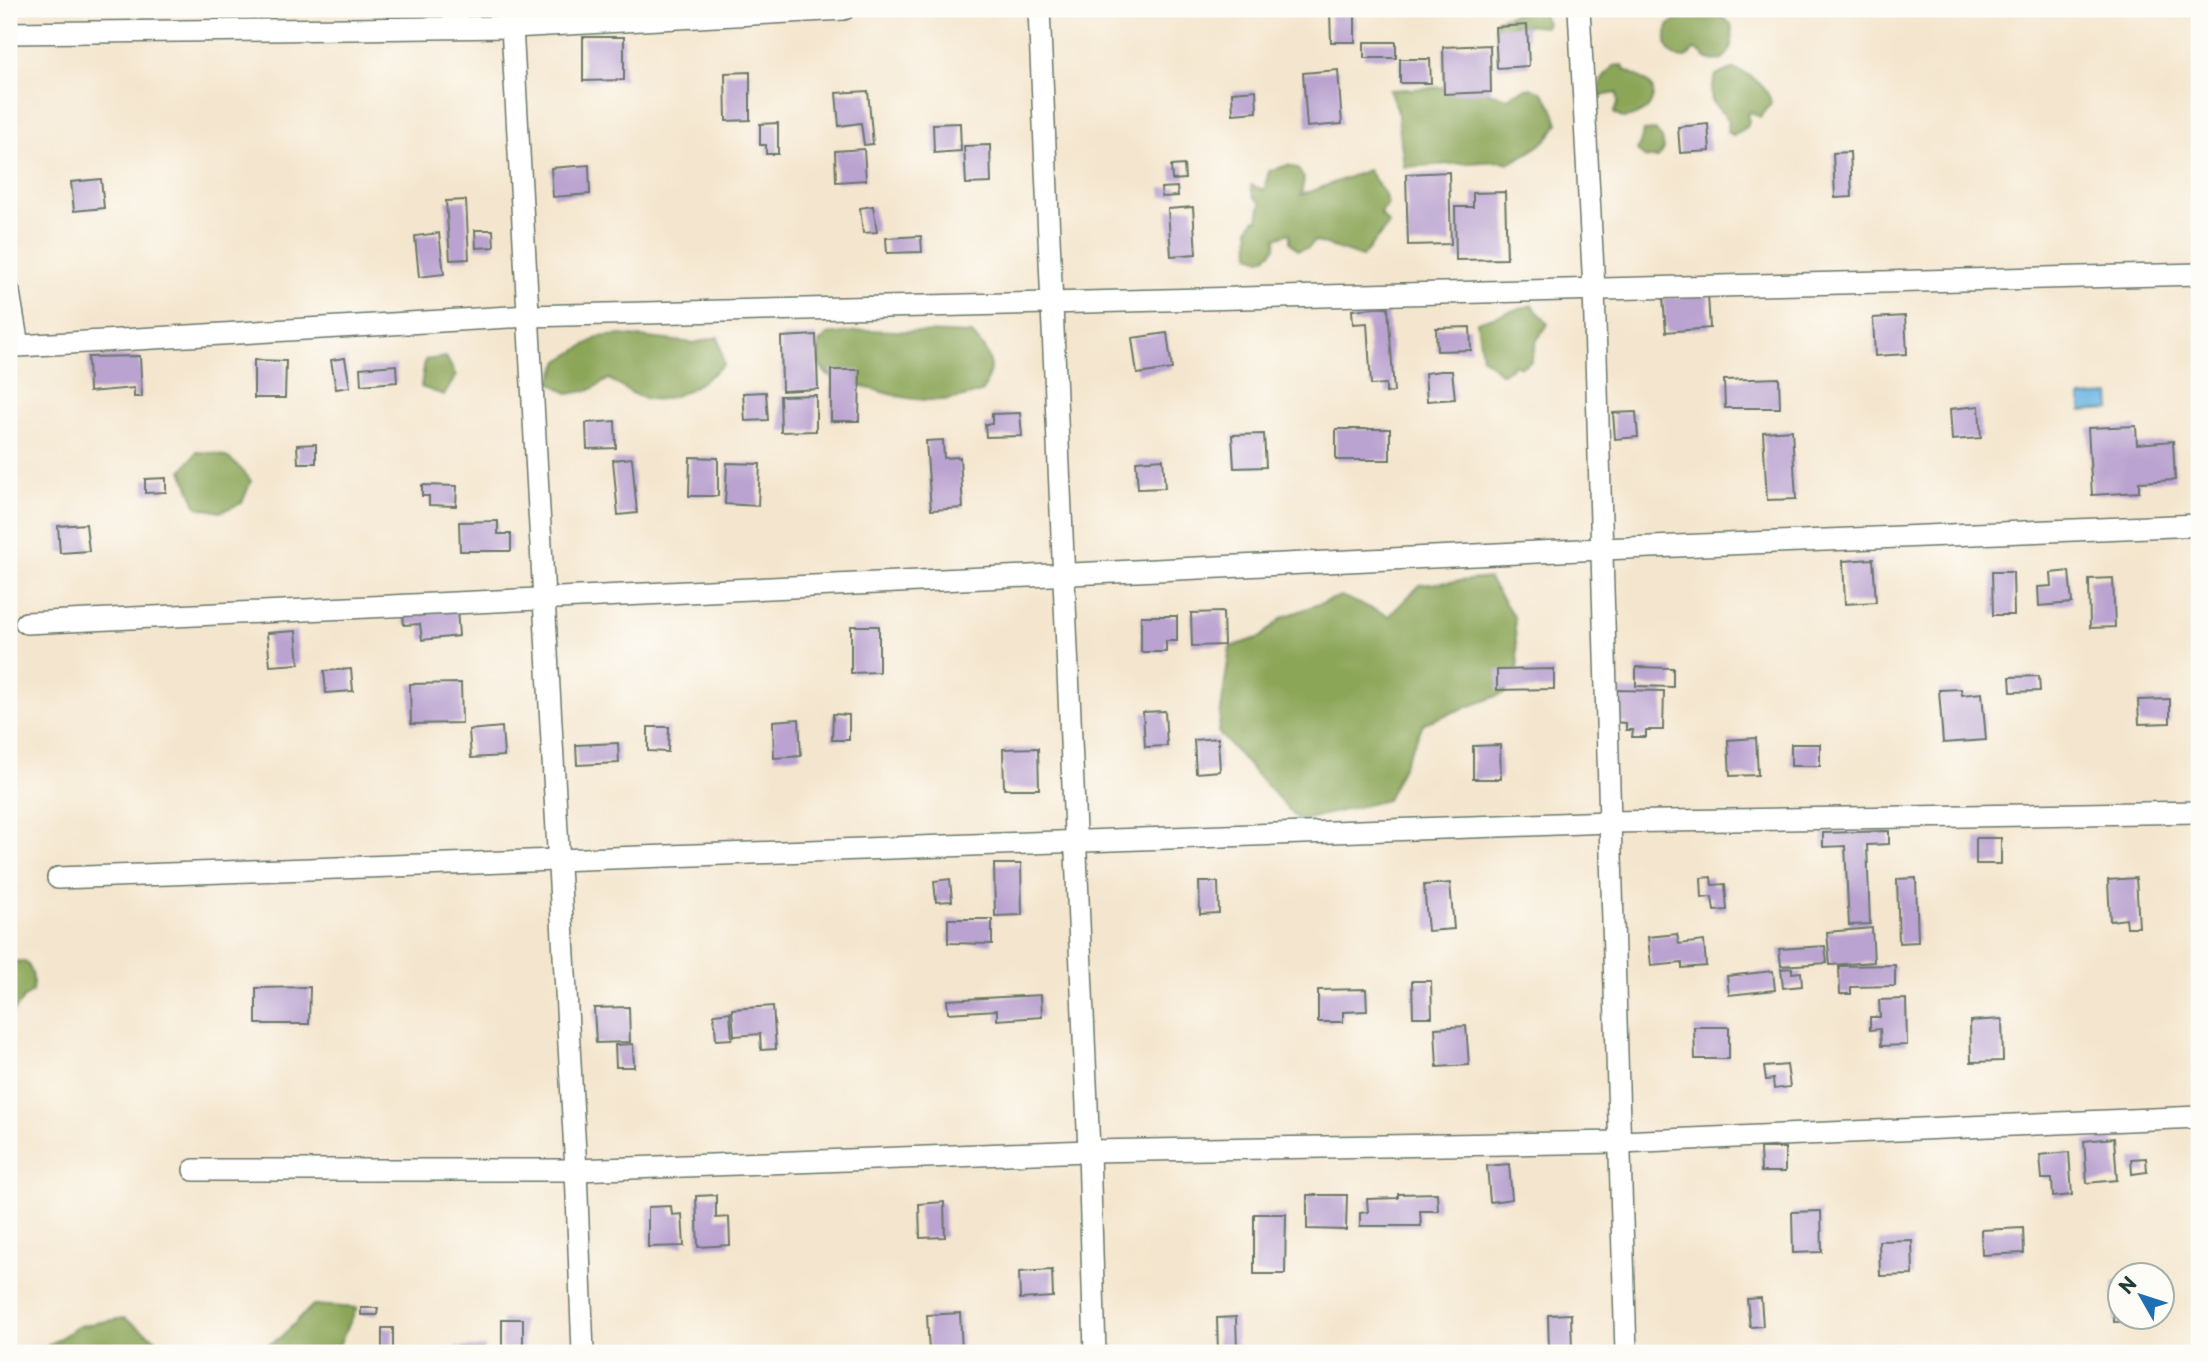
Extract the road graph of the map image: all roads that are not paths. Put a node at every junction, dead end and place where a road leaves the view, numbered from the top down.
1 (844, 9) edge
2 (1039, 9) edge
3 (1579, 9) edge
4 (512, 18) edge
5 (9, 33) edge
6 (2199, 274) edge
7 (1594, 289) junction
8 (9, 292) edge
9 (1053, 303) junction
10 (528, 316) junction
11 (2199, 525) edge
12 (1602, 549) junction
13 (1065, 574) junction
14 (543, 599) junction
15 (26, 623) dead end
16 (2199, 811) edge
17 (1610, 822) junction
18 (1076, 841) junction
19 (557, 860) junction
20 (58, 878) dead end
21 (2199, 1117) edge
22 (1620, 1142) junction
23 (1089, 1151) junction
24 (194, 1170) dead end
25 (576, 1170) junction
26 (583, 1353) edge
27 (1095, 1353) edge
28 (1626, 1353) edge

1 - 4 street
2 - 9 street
3 - 7 street
4 - 5 street
4 - 10 street
6 - 7 street
7 - 9 street
7 - 12 street
8 - 10 street
9 - 10 street
9 - 13 street
10 - 14 street
11 - 12 street
12 - 13 street
12 - 17 street
13 - 14 street
13 - 18 street
14 - 15 street
14 - 19 street
16 - 17 street
17 - 18 street
17 - 22 street
18 - 19 street
18 - 23 street
19 - 20 street
19 - 25 street
21 - 22 street
22 - 23 street
22 - 28 street
23 - 25 street
23 - 27 street
24 - 25 street
25 - 26 street

